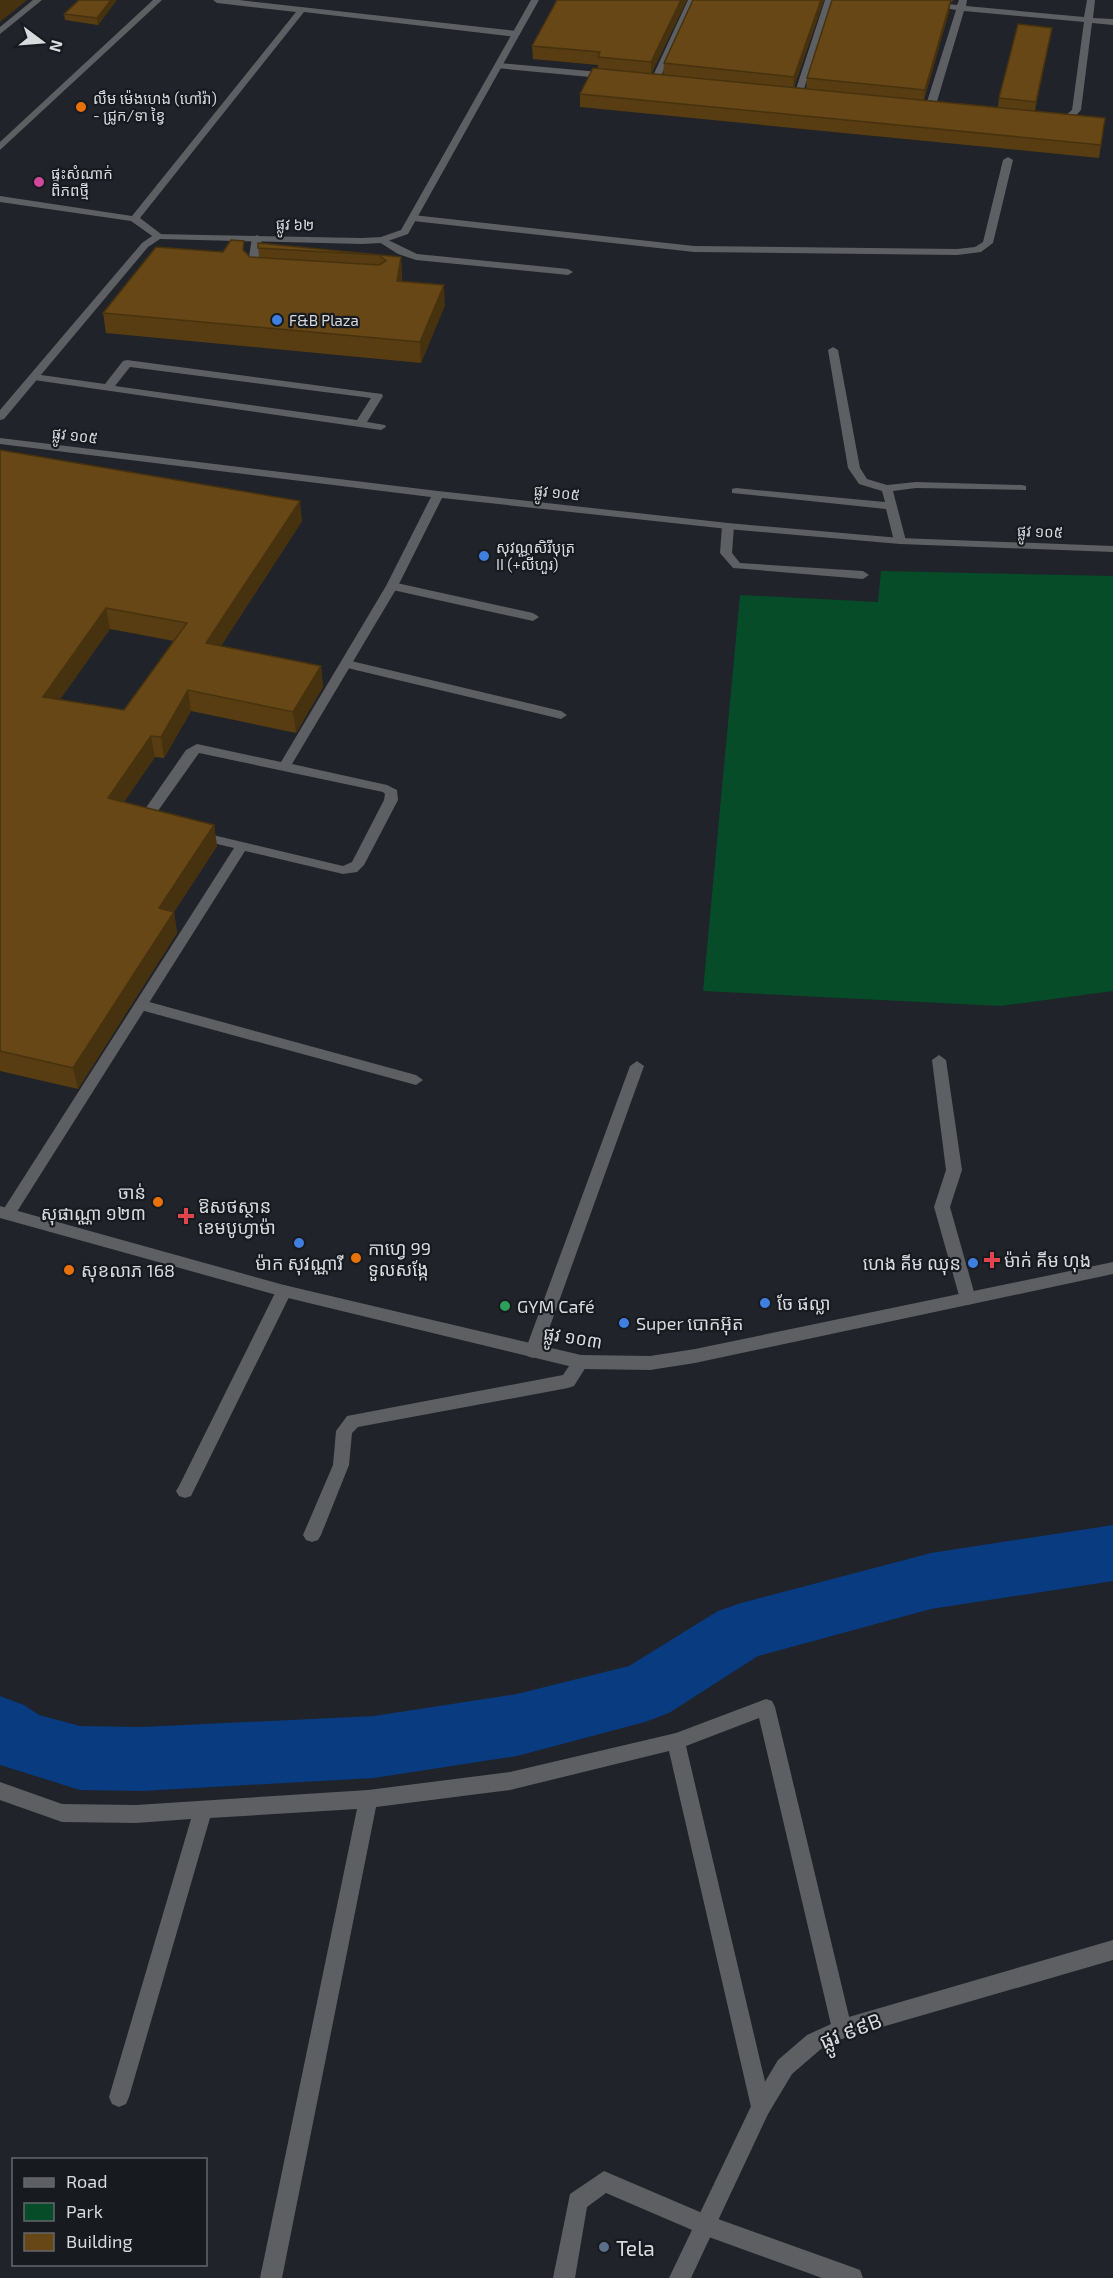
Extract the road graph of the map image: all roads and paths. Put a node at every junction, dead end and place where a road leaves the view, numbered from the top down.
1 (38, 0) edge
2 (159, 0) edge
3 (217, 0) edge
4 (535, 0) edge
5 (692, 0) edge
6 (829, 0) edge
7 (1091, 0) edge
8 (925, 4) edge
9 (961, 4) edge
10 (301, 11) junction
11 (1087, 20) junction
12 (1113, 22) edge
13 (0, 31) edge
14 (516, 34) junction
15 (499, 66) junction
16 (622, 76) edge
17 (644, 79) edge
18 (656, 80) junction
19 (667, 81) edge
20 (786, 93) edge
21 (798, 95) junction
22 (809, 96) edge
23 (920, 107) edge
24 (930, 108) junction
25 (942, 109) edge
26 (1045, 120) edge
27 (0, 147) edge
28 (1008, 160) dead end
29 (0, 199) edge
30 (413, 218) junction
31 (134, 219) junction
32 (158, 237) junction
33 (257, 238) junction
34 (382, 240) junction
35 (568, 272) dead end
36 (267, 273) edge
37 (832, 350) dead end
38 (34, 377) junction
39 (108, 388) junction
40 (0, 417) edge
41 (360, 424) junction
42 (381, 428) dead end
43 (0, 441) edge
44 (887, 488) junction
45 (1022, 488) dead end
46 (736, 491) dead end
47 (438, 494) junction
48 (890, 506) junction
49 (728, 526) junction
50 (900, 541) junction
51 (1113, 549) edge
52 (863, 575) dead end
53 (393, 586) junction
54 (533, 617) dead end
55 (347, 664) junction
56 (561, 715) dead end
57 (284, 767) junction
58 (242, 846) junction
59 (142, 1005) junction
60 (939, 1060) dead end
61 (637, 1066) dead end
62 (416, 1080) dead end
63 (4, 1213) edge
64 (1113, 1268) edge
65 (284, 1291) junction
66 (968, 1299) junction
67 (533, 1351) junction
68 (582, 1362) junction
69 (185, 1491) dead end
70 (312, 1535) dead end
71 (676, 1741) junction
72 (0, 1791) edge
73 (368, 1799) junction
74 (203, 1810) junction
75 (1113, 1950) edge
76 (842, 2029) junction
77 (119, 2097) dead end
78 (761, 2107) junction
79 (706, 2225) junction
80 (271, 2278) edge
81 (564, 2278) edge
82 (680, 2278) edge
83 (852, 2278) edge

1 - 13 street
2 - 27 street
3 - 10 street
4 - 14 street, ផ្លូវ ៦២
5 - 18 street
6 - 21 street
7 - 11 street
8 - 9 street
9 - 11 street
9 - 24 street
10 - 14 street
10 - 31 street
11 - 12 street
11 - 26 street
14 - 15 street, ផ្លូវ ៦២
15 - 16 street
15 - 30 street, ផ្លូវ ៦២
17 - 18 street
18 - 19 street
20 - 21 street
21 - 22 street
23 - 24 street
24 - 25 street
28 - 30 street
29 - 31 street
30 - 34 street, ផ្លូវ ៦២
31 - 32 street
32 - 33 street, ផ្លូវ ៦២
32 - 38 street
33 - 34 street, ផ្លូវ ៦២
33 - 36 street
34 - 35 street
37 - 44 street
38 - 39 street
38 - 40 street
39 - 41 street
39 - 41 street
41 - 42 street
43 - 47 street, ផ្លូវ ១០៥
44 - 45 street
44 - 48 street
46 - 48 street
47 - 49 street, ផ្លូវ ១០៥
47 - 53 street
48 - 50 street
49 - 50 street, ផ្លូវ ១០៥
49 - 52 street
50 - 51 street, ផ្លូវ ១០៥
53 - 54 street
53 - 55 street
55 - 56 street
55 - 57 street
57 - 58 street
57 - 58 street
58 - 59 street
59 - 62 street
59 - 63 street
60 - 66 street
61 - 67 street
63 - 65 street, ផ្លូវ ១០៣
64 - 66 street, ផ្លូវ ១០៣
65 - 67 street, ផ្លូវ ១០៣
65 - 69 street
66 - 68 street, ផ្លូវ ១០៣
67 - 68 street, ផ្លូវ ១០៣
68 - 70 street
71 - 73 street
71 - 76 street
71 - 78 street
72 - 74 street
73 - 74 street
73 - 80 street
74 - 77 street
75 - 76 street, ផ្លូវ ៩៩B
76 - 78 street, ផ្លូវ ៩៩B
78 - 79 street, ផ្លូវ ៩៩B
79 - 81 street
79 - 82 street, ផ្លូវ ៩៩B
79 - 83 street

